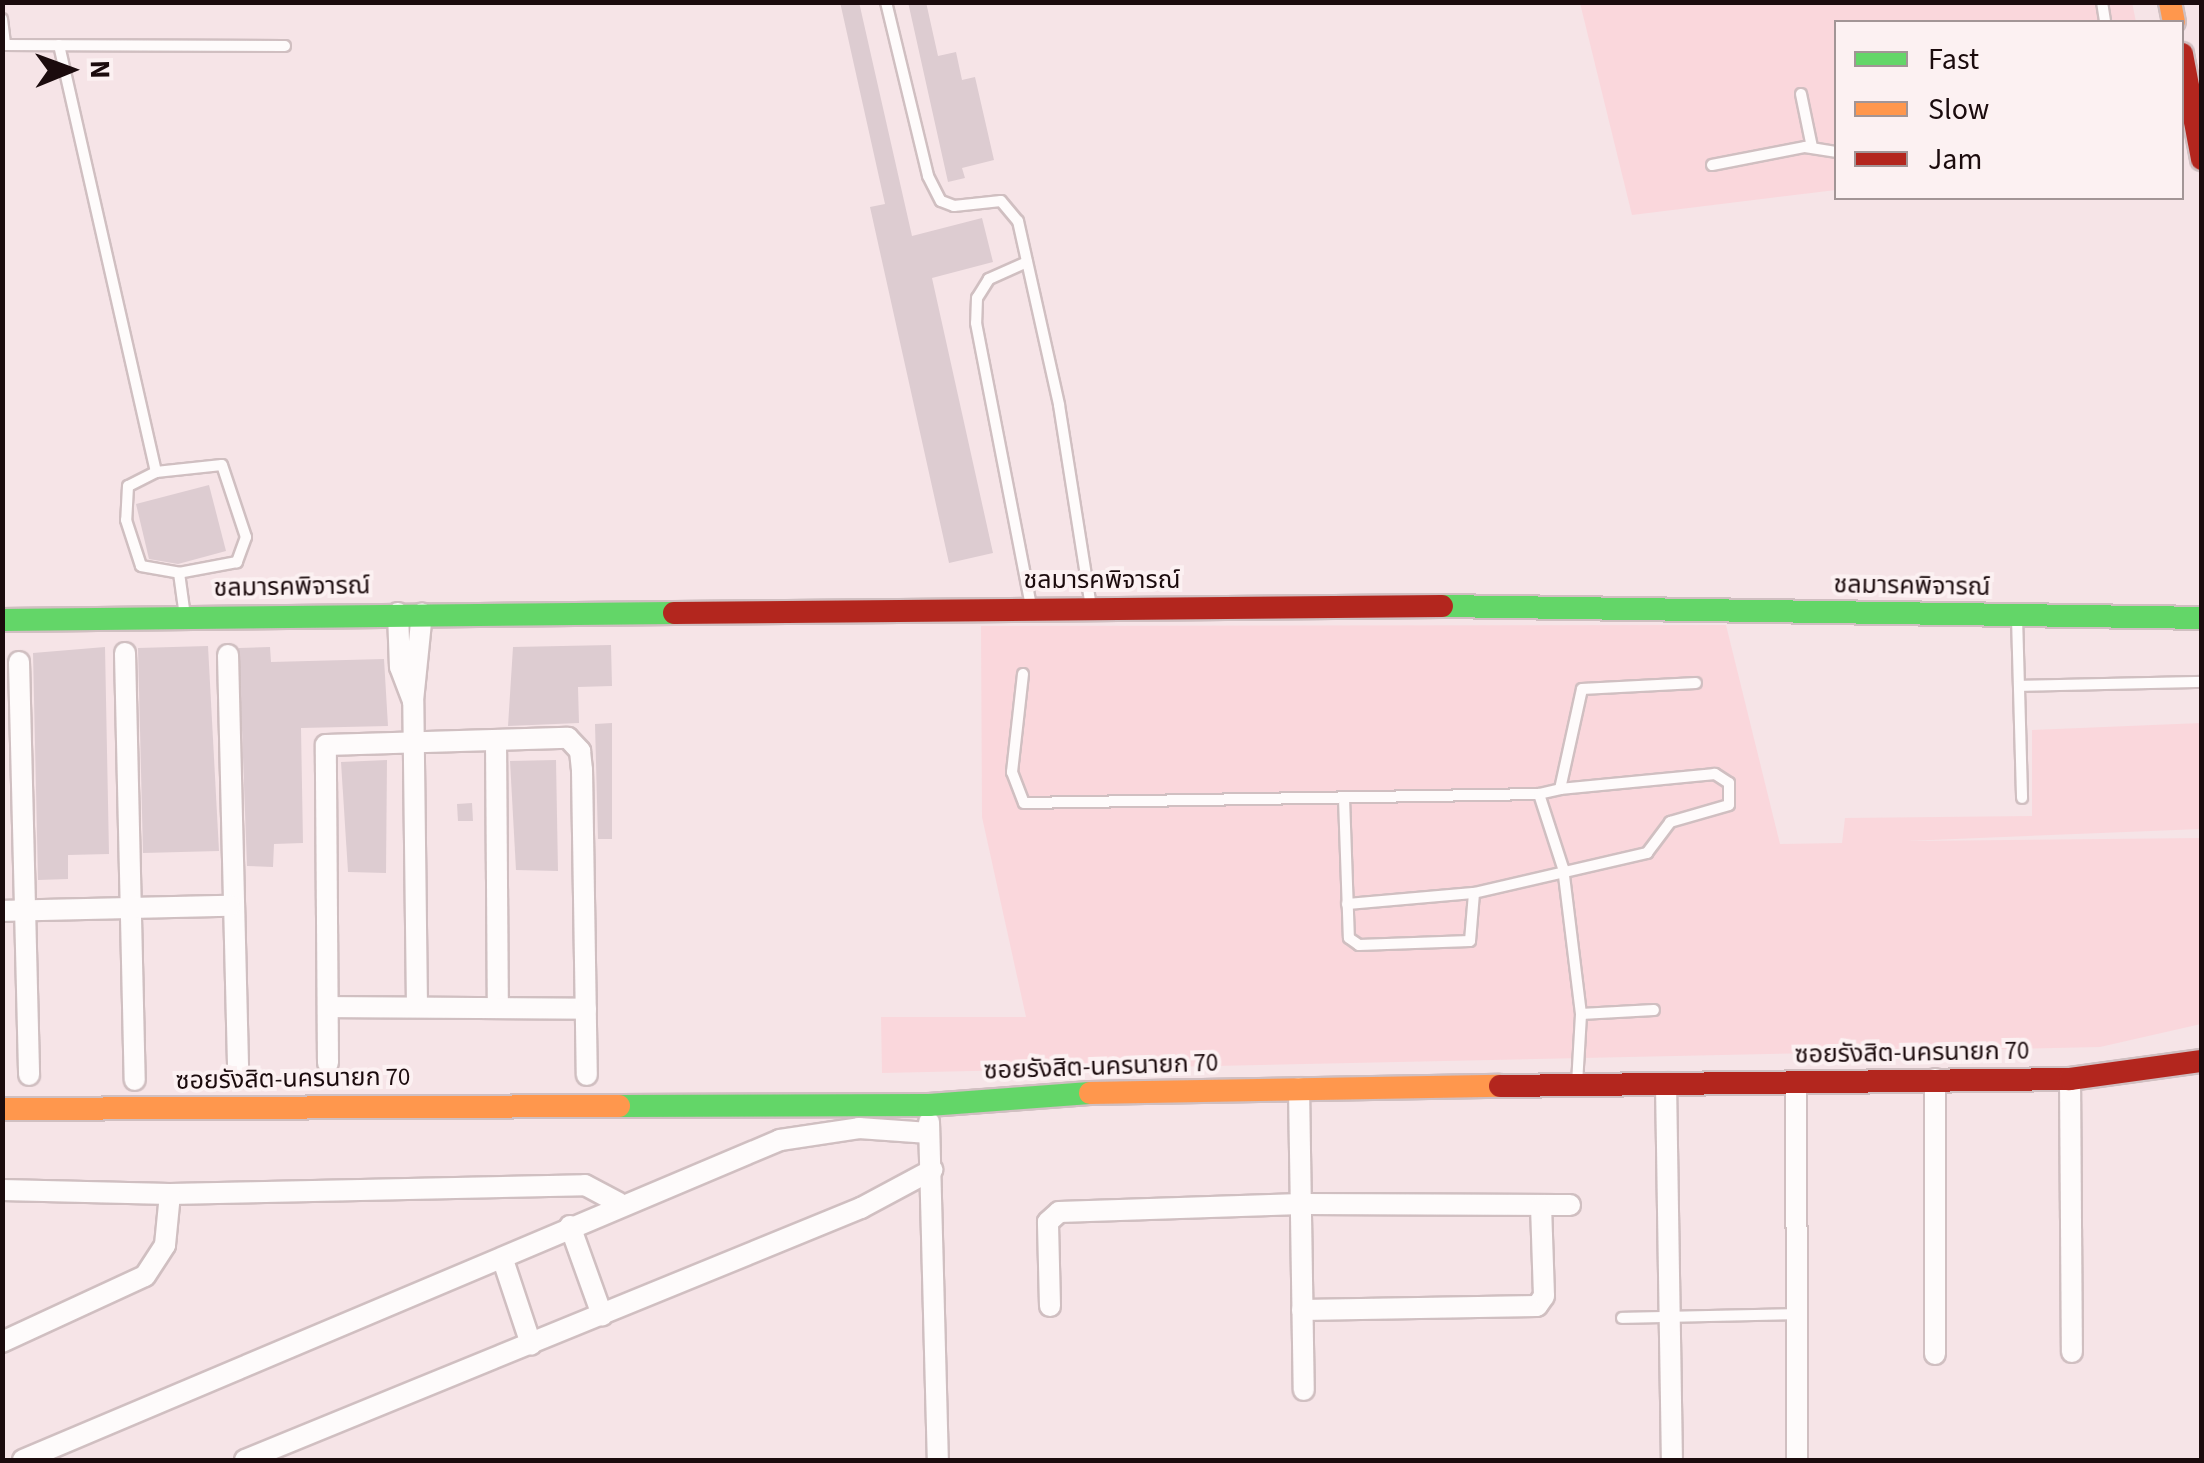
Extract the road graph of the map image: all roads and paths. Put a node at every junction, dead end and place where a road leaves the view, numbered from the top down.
1 (886, 2) edge
2 (2, 20) edge
3 (4, 45) edge
4 (58, 45) junction
5 (285, 46) dead end
6 (2186, 92) edge
7 (1800, 94) dead end
8 (2199, 129) edge
9 (1812, 147) junction
10 (1834, 152) edge
11 (2202, 158) edge
12 (1712, 165) dead end
13 (1027, 262) junction
14 (156, 472) junction
15 (179, 574) junction
16 (1032, 608) junction
17 (1091, 608) junction
18 (410, 613) junction
19 (185, 616) junction
20 (2017, 616) junction
21 (2202, 618) edge
22 (2, 620) edge
23 (124, 653) dead end
24 (228, 655) dead end
25 (20, 662) dead end
26 (1023, 674) dead end
27 (2202, 682) edge
28 (1696, 683) dead end
29 (2019, 686) junction
30 (496, 740) junction
31 (413, 742) junction
32 (1560, 790) junction
33 (1539, 794) junction
34 (1344, 798) junction
35 (2022, 798) dead end
36 (1564, 868) junction
37 (1474, 893) junction
38 (1348, 904) junction
39 (230, 906) junction
40 (127, 908) junction
41 (12, 911) edge
42 (328, 1006) junction
43 (417, 1007) junction
44 (498, 1008) junction
45 (586, 1009) junction
46 (1654, 1010) dead end
47 (1581, 1014) junction
48 (2202, 1061) edge
49 (328, 1063) dead end
50 (29, 1075) dead end
51 (587, 1075) dead end
52 (238, 1078) dead end
53 (1935, 1079) junction
54 (2070, 1079) junction
55 (134, 1080) dead end
56 (1796, 1081) junction
57 (1666, 1083) junction
58 (1577, 1084) junction
59 (1299, 1088) junction
60 (929, 1105) junction
61 (2, 1109) edge
62 (929, 1133) junction
63 (932, 1170) junction
64 (2, 1190) edge
65 (170, 1194) junction
66 (619, 1203) junction
67 (1300, 1204) junction
68 (1570, 1205) dead end
69 (1541, 1206) junction
70 (570, 1226) junction
71 (502, 1260) junction
72 (1050, 1306) dead end
73 (1302, 1310) junction
74 (1797, 1314) junction
75 (602, 1315) junction
76 (1622, 1318) dead end
77 (1669, 1318) junction
78 (2, 1342) edge
79 (531, 1344) junction
80 (2072, 1352) dead end
81 (1934, 1354) dead end
82 (1304, 1390) dead end
83 (24, 1460) edge
84 (245, 1460) edge
85 (938, 1460) edge
86 (1672, 1460) edge
87 (1797, 1460) edge

1 - 13 lane
2 - 3 lane
3 - 4 lane
4 - 5 lane
4 - 14 lane
6 - 8 street
7 - 9 lane
8 - 11 street
9 - 10 lane
9 - 12 lane
13 - 16 lane
13 - 17 lane
14 - 15 lane
14 - 15 lane
15 - 19 lane
16 - 17 street, ชลมารคพิจารณ์
16 - 18 street, ชลมารคพิจารณ์
17 - 20 street, ชลมารคพิจารณ์
18 - 19 street, ชลมารคพิจารณ์
18 - 31 street
19 - 22 street, ชลมารคพิจารณ์
20 - 21 street, ชลมารคพิจารณ์
20 - 29 lane
23 - 40 street
24 - 39 street
25 - 41 street
26 - 34 lane
27 - 29 lane
28 - 32 lane
29 - 35 lane
30 - 31 street
30 - 44 street
30 - 45 street
31 - 42 street
31 - 43 street
32 - 33 lane
32 - 36 lane
33 - 34 lane
33 - 36 lane
34 - 38 lane
36 - 37 lane
36 - 47 lane
37 - 38 lane
37 - 38 lane
39 - 40 street
39 - 52 street
40 - 41 street
40 - 55 street
41 - 50 street
42 - 43 street
42 - 49 street
43 - 44 street
44 - 45 street
45 - 51 street
46 - 47 lane
47 - 58 lane
48 - 54 street, ซอยรังสิต-นครนายก 70
53 - 54 street, ซอยรังสิต-นครนายก 70
53 - 56 street, ซอยรังสิต-นครนายก 70
53 - 81 street
54 - 80 street
56 - 57 street, ซอยรังสิต-นครนายก 70
56 - 74 street
57 - 58 street, ซอยรังสิต-นครนายก 70
57 - 77 street
58 - 59 street, ซอยรังสิต-นครนายก 70
59 - 60 street, ซอยรังสิต-นครนายก 70
59 - 67 street
60 - 61 street, ซอยรังสิต-นครนายก 70
60 - 62 street
62 - 63 street
62 - 66 street
63 - 75 street
63 - 85 street
64 - 65 street
65 - 66 street
65 - 78 street
66 - 70 street
67 - 69 street
67 - 72 street
67 - 73 street
68 - 69 street
69 - 73 street
70 - 71 street
70 - 75 street
71 - 79 street
71 - 83 street
73 - 82 street
74 - 77 lane
74 - 87 street
75 - 79 street
76 - 77 lane
77 - 86 street
79 - 84 street

